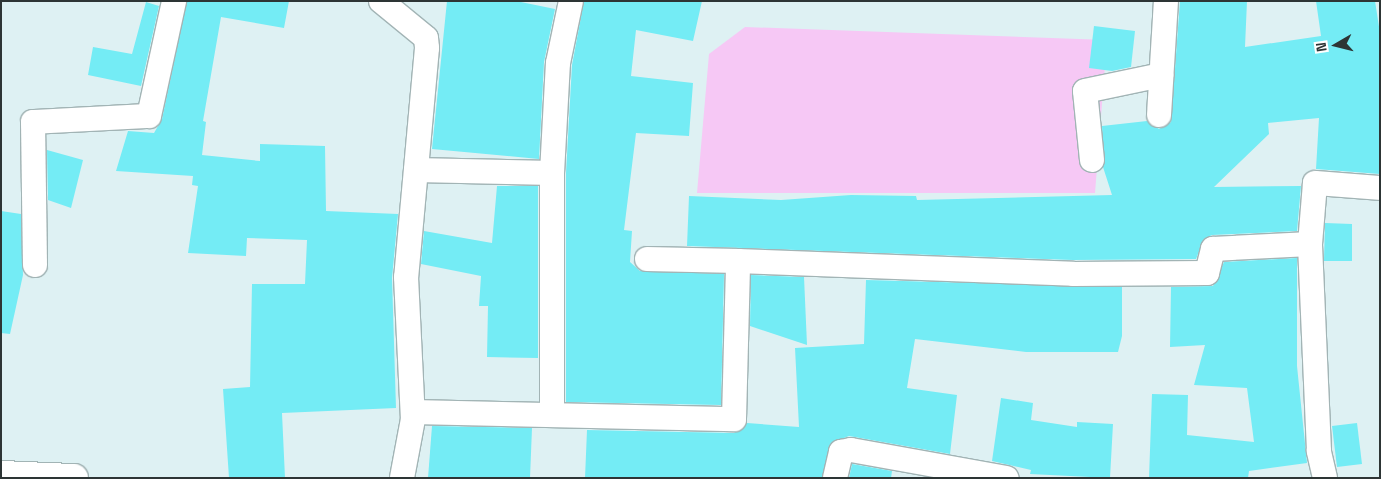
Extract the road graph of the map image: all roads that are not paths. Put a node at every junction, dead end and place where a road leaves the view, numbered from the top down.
1 (174, 1) edge
2 (381, 1) edge
3 (571, 1) edge
4 (1166, 1) edge
5 (1161, 75) junction
6 (1158, 115) dead end
7 (1092, 160) dead end
8 (416, 170) junction
9 (552, 173) junction
10 (1380, 188) edge
11 (1310, 244) junction
12 (648, 259) dead end
13 (738, 261) junction
14 (35, 265) dead end
15 (414, 412) junction
16 (552, 415) junction
17 (1, 475) edge
18 (1317, 476) edge
19 (74, 478) edge
20 (402, 478) edge
21 (835, 478) edge
22 (1007, 478) edge

1 - 14 street
2 - 8 street
3 - 9 street
4 - 5 street
5 - 6 street
5 - 7 street
8 - 9 street
8 - 15 street
9 - 16 street
10 - 11 street
11 - 13 street
11 - 18 street
12 - 13 street
13 - 16 street
15 - 16 street
15 - 20 street
17 - 19 street
21 - 22 street

